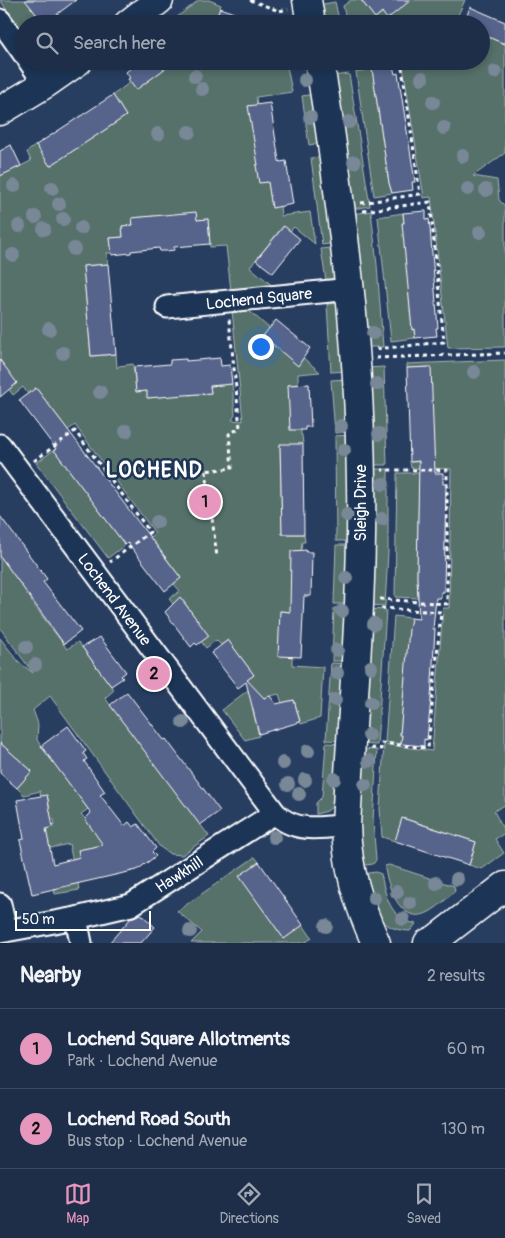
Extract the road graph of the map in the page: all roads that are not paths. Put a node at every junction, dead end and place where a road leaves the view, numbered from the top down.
1 (159, 0) edge
2 (307, 0) edge
3 (140, 15) edge
4 (310, 15) edge
5 (0, 20) edge
6 (15, 41) edge
7 (35, 70) edge
8 (65, 70) edge
9 (321, 70) edge
10 (45, 84) junction
11 (0, 111) edge
12 (351, 289) junction
13 (167, 306) dead end
14 (0, 445) edge
15 (275, 813) junction
16 (346, 825) junction
17 (505, 886) edge
18 (0, 904) edge
19 (76, 918) junction
20 (3, 932) edge
21 (82, 943) edge
22 (376, 943) edge
23 (382, 943) edge
24 (398, 943) edge
25 (428, 943) edge

1 - 3 street
2 - 4 street
5 - 6 street
7 - 10 street
8 - 10 street
9 - 12 street, Sleigh Drive
10 - 11 street
12 - 13 street, Lochend Square
12 - 16 street, Sleigh Drive
14 - 15 street, Lochend Avenue
15 - 16 street, Lochend Avenue
15 - 19 street, Hawkhill
16 - 22 street, Sleigh Drive
17 - 25 street
18 - 20 street, Hawkhill
19 - 20 street, Hawkhill
19 - 21 street
23 - 24 street

